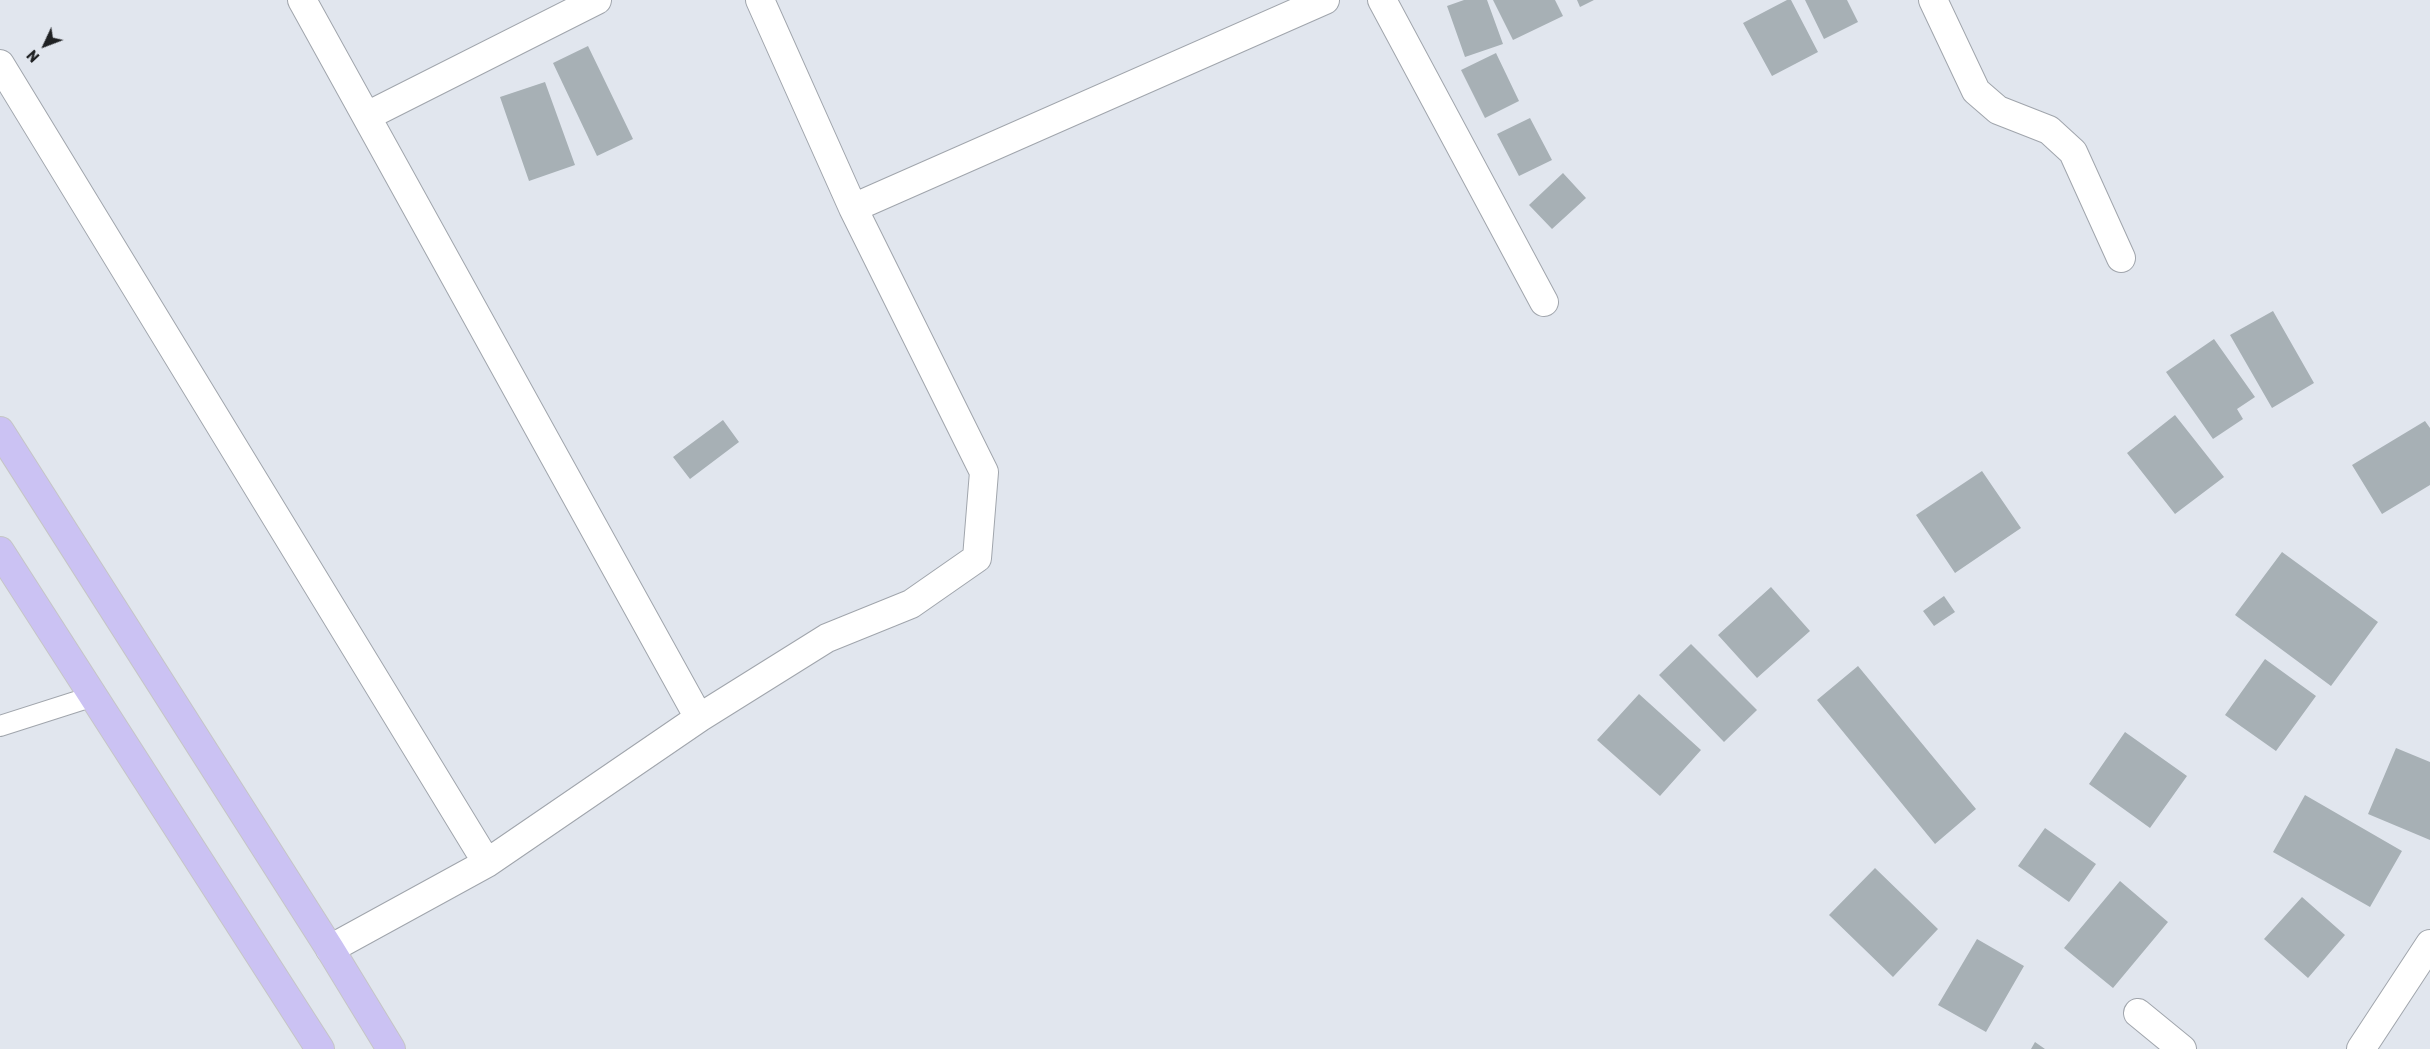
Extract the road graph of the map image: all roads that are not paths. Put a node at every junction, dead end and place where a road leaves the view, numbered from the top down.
1 (302, 0) edge
2 (597, 0) edge
3 (760, 0) edge
4 (1325, 0) edge
5 (1382, 0) edge
6 (1933, 0) edge
7 (0, 64) edge
8 (367, 116) junction
9 (853, 208) junction
10 (2121, 258) dead end
11 (1544, 302) dead end
12 (0, 431) edge
13 (0, 551) edge
14 (94, 696) junction
15 (699, 718) junction
16 (0, 726) edge
17 (488, 864) junction
18 (2430, 944) edge
19 (330, 949) junction
20 (2138, 1013) dead end
21 (320, 1049) edge
22 (391, 1049) edge
23 (2182, 1049) edge
24 (2361, 1049) edge

1 - 8 street
2 - 8 street
3 - 9 street
4 - 9 street
5 - 11 street
6 - 10 street
7 - 17 street
8 - 15 street
9 - 15 street
12 - 19 main road
13 - 14 main road
14 - 16 lane
14 - 21 main road
15 - 17 street
17 - 19 street
18 - 24 street
19 - 22 main road
20 - 23 street

